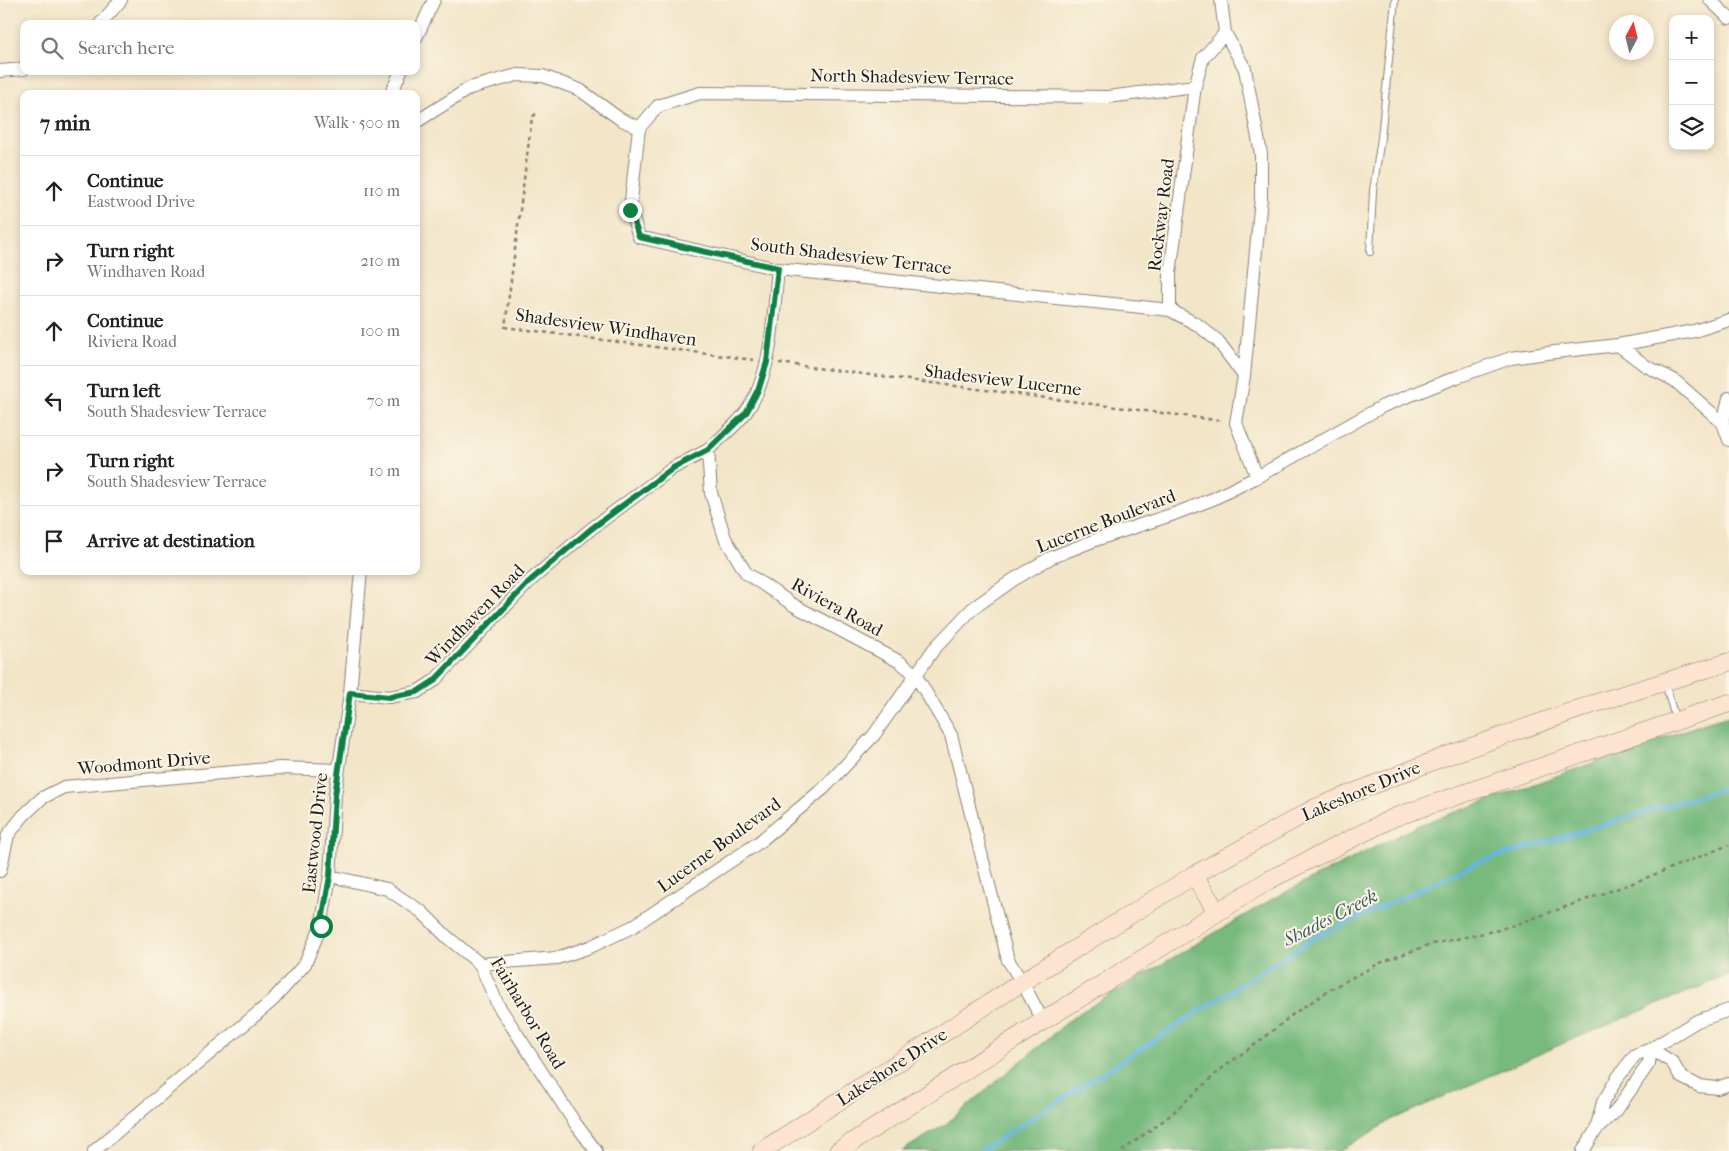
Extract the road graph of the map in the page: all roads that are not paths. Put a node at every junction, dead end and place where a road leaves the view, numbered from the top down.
1 (121, 0) edge
2 (434, 0) edge
3 (1221, 0) edge
4 (1395, 0) edge
5 (1710, 0) edge
6 (1729, 18) edge
7 (104, 20) edge
8 (420, 30) edge
9 (1225, 33) junction
10 (20, 69) edge
11 (0, 71) edge
12 (399, 75) edge
13 (1195, 86) junction
14 (393, 90) edge
15 (420, 119) edge
16 (639, 128) junction
17 (1370, 252) dead end
18 (778, 268) junction
19 (1170, 310) junction
20 (1729, 320) edge
21 (1618, 345) junction
22 (1244, 376) junction
23 (1729, 398) edge
24 (1723, 423) junction
25 (1729, 440) edge
26 (708, 450) junction
27 (1257, 477) junction
28 (361, 575) edge
29 (1729, 662) edge
30 (915, 674) junction
31 (1664, 682) junction
32 (350, 693) junction
33 (1729, 702) edge
34 (1676, 720) junction
35 (338, 770) junction
36 (0, 871) edge
37 (1194, 874) junction
38 (330, 876) junction
39 (1217, 912) junction
40 (480, 964) junction
41 (1022, 982) junction
42 (1729, 1010) edge
43 (1042, 1020) junction
44 (1650, 1049) junction
45 (1729, 1084) edge
46 (1596, 1130) junction
47 (94, 1151) edge
48 (596, 1151) edge
49 (762, 1151) edge
50 (838, 1151) edge
51 (1583, 1151) edge

1 - 7 street
2 - 8 street
3 - 9 street
4 - 17 lane
5 - 6 street
9 - 13 street, Rockway Road
9 - 22 street
10 - 11 street
12 - 14 street
13 - 16 street, North Shadesview Terrace
13 - 19 street, Rockway Road
15 - 16 street
16 - 18 street, South Shadesview Terrace
18 - 19 street, South Shadesview Terrace
18 - 26 street
19 - 22 street
20 - 21 street, Lucerne Boulevard
21 - 24 street
21 - 27 street, Lucerne Boulevard
22 - 27 street
23 - 24 street
24 - 25 street
26 - 30 street, Riviera Road
26 - 32 street, Windhaven Road
27 - 30 street, Lucerne Boulevard
28 - 32 street, Eastwood Drive
29 - 31 main road, Lakeshore Drive
30 - 40 street, Lucerne Boulevard
30 - 41 street, Riviera Road
31 - 34 lane
31 - 37 main road, Lakeshore Drive
32 - 35 street, Eastwood Drive
33 - 34 main road, Lakeshore Drive
34 - 39 main road, Lakeshore Drive
35 - 36 street, Woodmont Drive
35 - 38 street, Eastwood Drive
37 - 39 main road
37 - 41 main road, Lakeshore Drive
38 - 40 street, Fairharbor Road
38 - 47 street, Eastwood Drive
39 - 43 main road, Lakeshore Drive
40 - 48 street, Fairharbor Road
41 - 43 street
41 - 49 main road, Lakeshore Drive
42 - 44 street
43 - 50 main road, Lakeshore Drive
44 - 45 street
44 - 46 street
44 - 46 street
46 - 51 street

